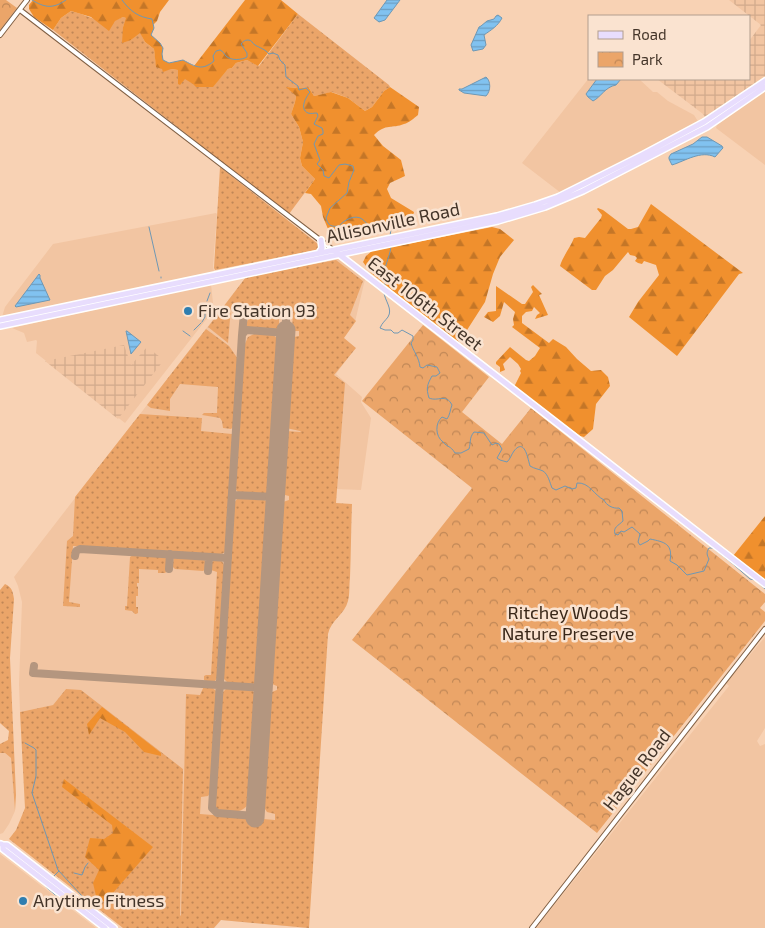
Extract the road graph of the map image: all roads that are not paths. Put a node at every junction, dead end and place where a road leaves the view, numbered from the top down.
1 (26, 2) edge
2 (20, 10) junction
3 (0, 35) edge
4 (765, 81) edge
5 (765, 87) edge
6 (398, 239) junction
7 (321, 240) junction
8 (384, 242) junction
9 (333, 250) junction
10 (356, 250) junction
11 (319, 253) junction
12 (338, 254) junction
13 (354, 266) junction
14 (0, 320) edge
15 (0, 326) edge
16 (765, 584) edge
17 (765, 629) edge
18 (1, 844) edge
19 (104, 928) edge
20 (114, 928) edge
21 (532, 928) edge

1 - 2 street
2 - 3 street
2 - 7 street, East 106th Street
4 - 6 main road, Allisonville Road
5 - 6 main road, Allisonville Road
6 - 8 main road, Allisonville Road
7 - 9 street, East 106th Street
7 - 11 main road
8 - 9 main road, Allisonville Road
8 - 10 main road, Allisonville Road
9 - 11 main road, Allisonville Road
9 - 12 main road, East 106th Street
10 - 12 main road, Allisonville Road
10 - 13 main road
11 - 14 main road, Allisonville Road
12 - 13 main road, East 106th Street
12 - 15 main road, Allisonville Road
13 - 16 main road, East 106th Street
17 - 21 street, Hague Road
18 - 19 main road
18 - 20 main road

